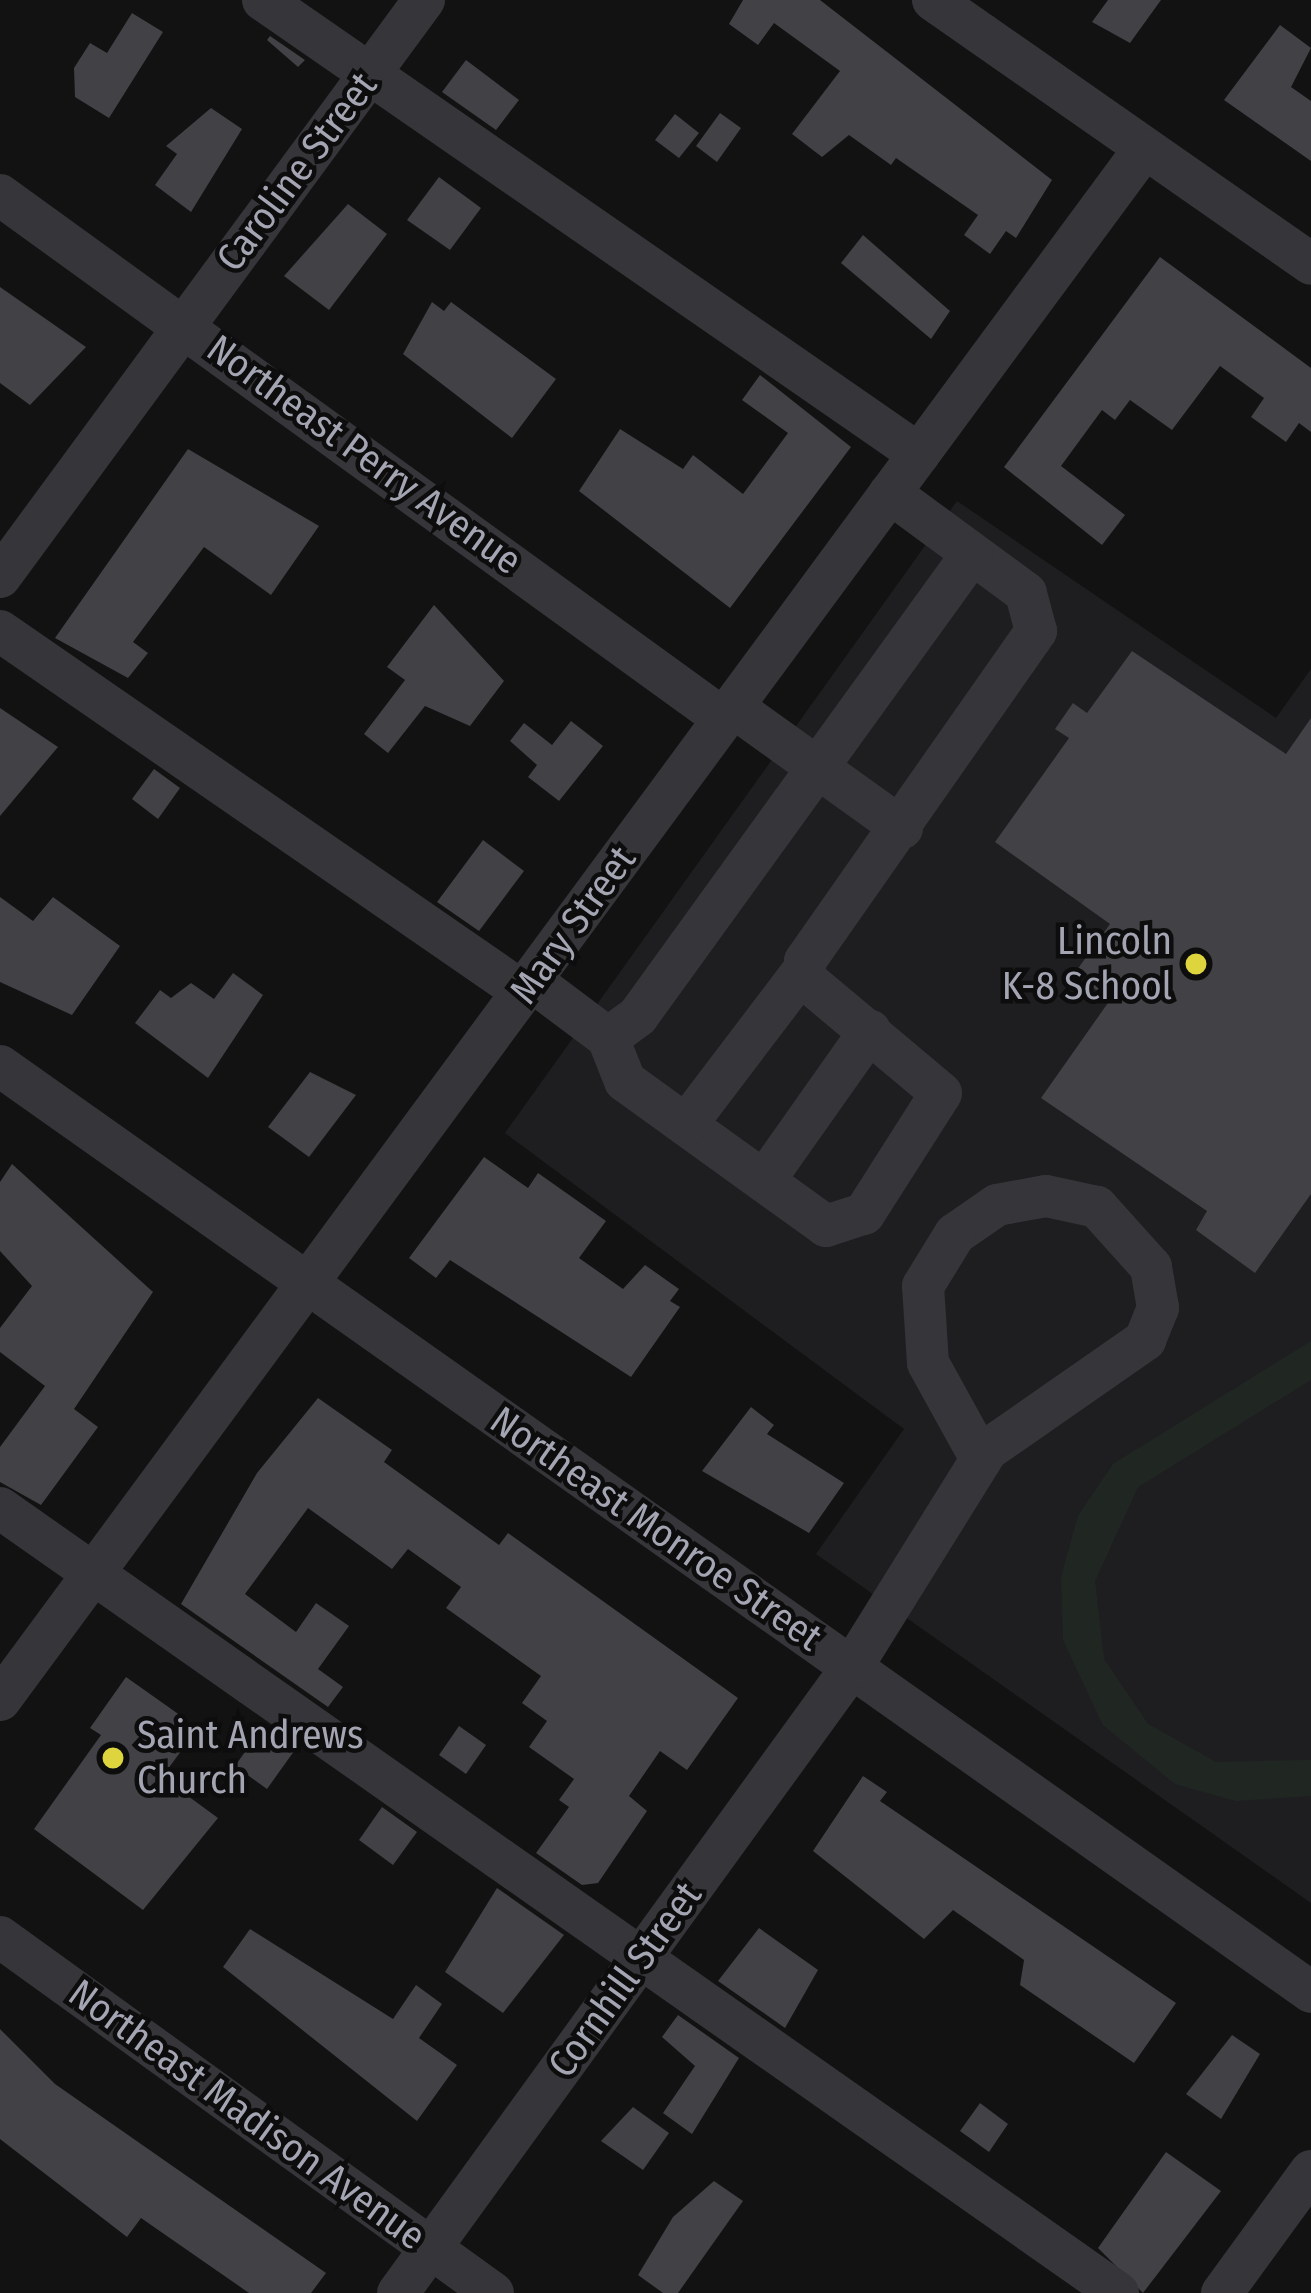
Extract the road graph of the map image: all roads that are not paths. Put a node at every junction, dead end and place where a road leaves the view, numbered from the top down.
1 (263, 0) edge
2 (424, 0) edge
3 (933, 0) edge
4 (369, 75) junction
5 (1144, 149) junction
6 (0, 195) edge
7 (1311, 264) edge
8 (185, 324) junction
9 (919, 454) junction
10 (890, 494) junction
11 (972, 554) junction
12 (0, 577) edge
13 (0, 631) edge
14 (728, 713) junction
15 (816, 766) junction
16 (902, 828) junction
17 (802, 972) junction
18 (528, 986) junction
19 (870, 1031) junction
20 (608, 1038) junction
21 (0, 1066) edge
22 (686, 1125) junction
23 (764, 1181) junction
24 (307, 1282) junction
25 (981, 1460) junction
26 (0, 1508) edge
27 (92, 1574) junction
28 (852, 1667) junction
29 (0, 1700) edge
30 (0, 1937) edge
31 (637, 1963) junction
32 (1311, 1992) edge
33 (1311, 2171) edge
34 (431, 2248) junction
35 (398, 2293) edge
36 (493, 2293) edge
37 (1118, 2293) edge
38 (1222, 2293) edge

1 - 4 street
2 - 4 street, Caroline Street
3 - 5 street
4 - 8 street, Caroline Street
4 - 9 street
5 - 7 street
5 - 9 street, Mary Street
6 - 8 street, Northeast Perry Avenue
8 - 12 street, Caroline Street
8 - 14 street, Northeast Perry Avenue
9 - 10 street, Mary Street
10 - 11 street
10 - 14 street, Mary Street
11 - 15 street
11 - 16 street
13 - 18 street
14 - 15 street, Northeast Perry Avenue
14 - 18 street, Mary Street
15 - 16 street, Northeast Perry Avenue
15 - 20 street
16 - 17 street
17 - 19 street
17 - 22 street
18 - 20 street
18 - 24 street, Mary Street
19 - 23 street
19 - 23 street
20 - 22 street
21 - 24 street, Northeast Monroe Street
22 - 23 street
24 - 27 street, Mary Street
24 - 28 street, Northeast Monroe Street
25 - 25 street
25 - 28 street, Cornhill Street
26 - 27 street
27 - 29 street, Mary Street
27 - 31 street
28 - 31 street, Cornhill Street
28 - 32 street, Northeast Monroe Street
30 - 34 street, Northeast Madison Avenue
31 - 34 street, Cornhill Street
31 - 37 street
33 - 38 street
34 - 35 street, Cornhill Street
34 - 36 street, Northeast Madison Avenue

